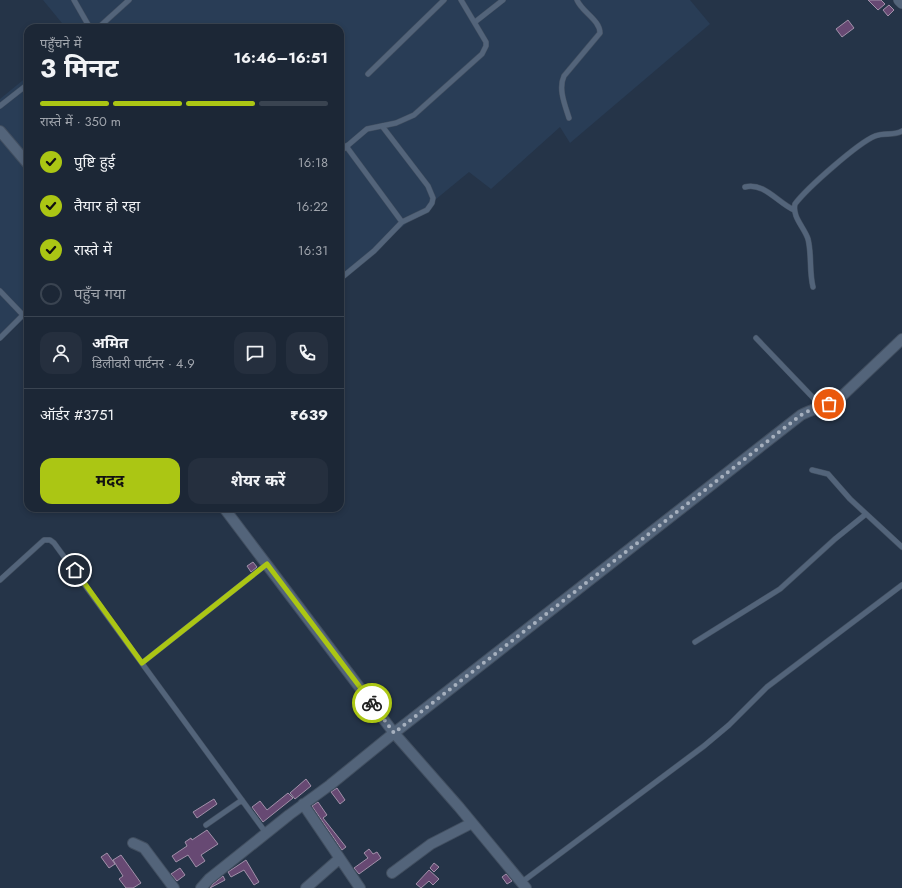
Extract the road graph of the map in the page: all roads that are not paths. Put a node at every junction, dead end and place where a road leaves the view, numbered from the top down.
1 (74, 0) edge
2 (129, 0) edge
3 (444, 0) edge
4 (461, 0) edge
5 (503, 0) edge
6 (577, 0) edge
7 (899, 0) edge
8 (902, 4) edge
9 (475, 22) junction
10 (88, 24) edge
11 (102, 24) edge
12 (368, 74) dead end
13 (24, 87) edge
14 (0, 106) edge
15 (569, 118) dead end
16 (382, 126) junction
17 (0, 132) edge
18 (901, 133) edge
19 (346, 146) joint
20 (24, 159) edge
21 (745, 187) dead end
22 (794, 210) junction
23 (402, 222) junction
24 (344, 276) edge
25 (813, 287) dead end
26 (0, 291) edge
27 (23, 315) joint
28 (0, 338) edge
29 (756, 338) dead end
30 (902, 339) edge
31 (821, 406) junction
32 (812, 470) dead end
33 (227, 512) edge
34 (866, 514) junction
35 (902, 547) edge
36 (267, 564) junction
37 (0, 580) edge
38 (902, 585) edge
39 (695, 642) dead end
40 (142, 663) junction
41 (394, 733) junction
42 (242, 800) junction
43 (303, 804) junction
44 (472, 823) junction
45 (206, 825) dead end
46 (266, 833) junction
47 (133, 843) dead end
48 (339, 859) junction
49 (392, 873) dead end
50 (524, 885) edge
51 (174, 888) edge
52 (201, 888) edge
53 (306, 888) edge
54 (360, 888) edge

1 - 10 lane
2 - 11 lane
3 - 12 lane
4 - 9 lane
5 - 9 lane
6 - 15 lane
7 - 8 street
9 - 16 lane
13 - 14 lane
16 - 19 lane
16 - 23 lane
17 - 20 street
18 - 22 lane
19 - 23 lane
21 - 22 lane
22 - 25 lane
23 - 24 lane
26 - 27 lane
27 - 28 lane
29 - 31 lane
30 - 31 street
31 - 41 street
32 - 34 lane
33 - 36 street
34 - 35 lane
34 - 39 lane
36 - 40 lane
36 - 41 street
37 - 40 lane
38 - 50 lane
40 - 42 lane
41 - 43 street
41 - 44 street
42 - 45 lane
42 - 46 lane
43 - 46 street
43 - 48 street
44 - 49 street
44 - 50 street
46 - 52 street
47 - 51 street
48 - 53 street
48 - 54 street

